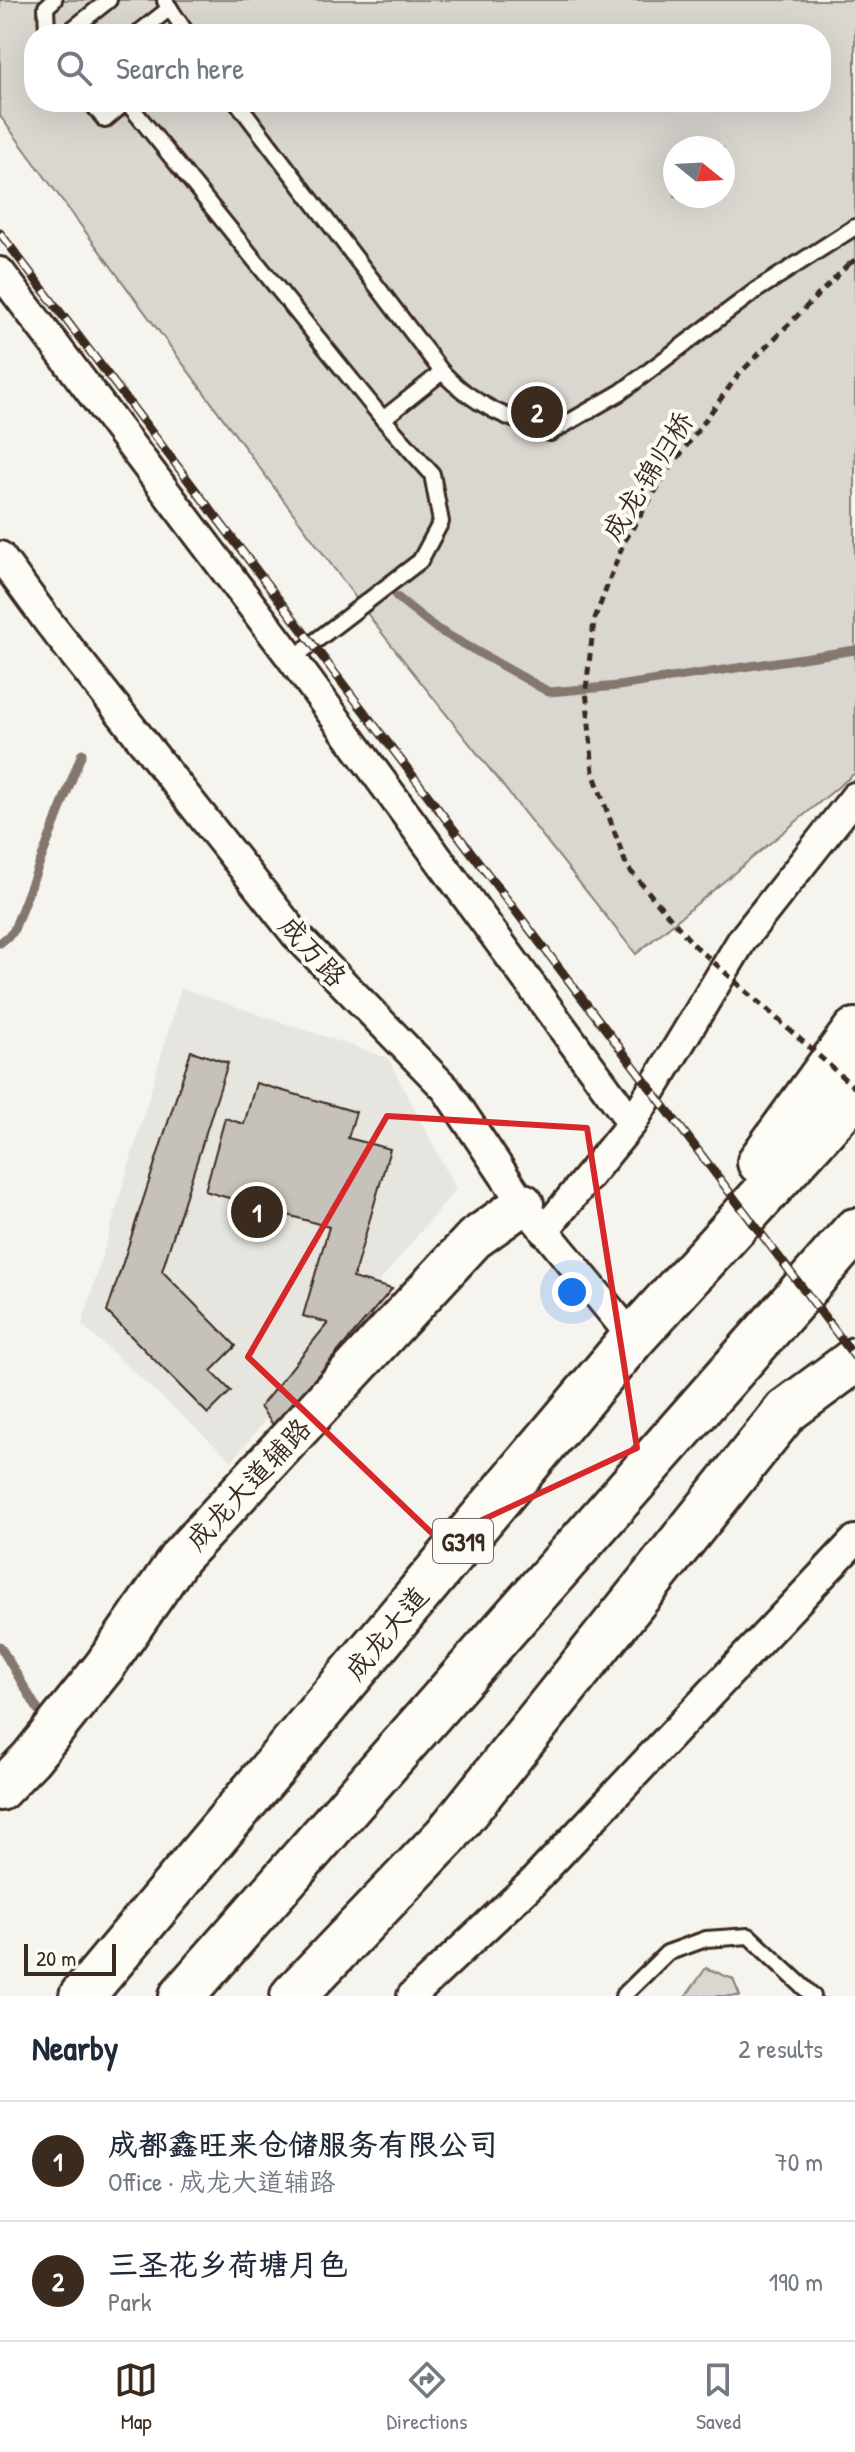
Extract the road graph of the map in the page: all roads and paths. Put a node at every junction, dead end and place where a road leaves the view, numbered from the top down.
1 (54, 0) edge
2 (109, 0) edge
3 (167, 4) edge
4 (47, 24) edge
5 (79, 24) edge
6 (147, 24) edge
7 (180, 24) edge
8 (99, 112) edge
9 (114, 112) edge
10 (134, 112) edge
11 (245, 112) edge
12 (855, 227) edge
13 (852, 262) edge
14 (0, 272) edge
15 (442, 372) junction
16 (383, 419) junction
17 (0, 556) edge
18 (292, 659) junction
19 (855, 797) edge
20 (855, 1031) edge
21 (855, 1088) edge
22 (855, 1094) edge
23 (632, 1123) junction
24 (534, 1218) junction
25 (855, 1231) edge
26 (633, 1338) junction
27 (855, 1360) edge
28 (855, 1540) edge
29 (0, 1790) edge
30 (82, 1996) edge
31 (182, 1996) edge
32 (293, 1996) edge
33 (412, 1996) edge
34 (623, 1996) edge
35 (813, 1996) edge

1 - 4 lane
2 - 5 lane
3 - 6 lane
3 - 7 lane
8 - 9 lane
10 - 16 lane
11 - 15 lane
12 - 15 lane
13 - 21 path, 成龙·锦归桥, bridge
14 - 18 street
15 - 16 lane
16 - 18 lane
17 - 24 street, 成万路
18 - 23 street
19 - 23 street
20 - 26 highway
22 - 26 highway, 成龙大道 / G319
23 - 24 street
24 - 26 street, 成万路
24 - 29 street, 成龙大道辅路
25 - 31 highway
26 - 30 highway, 成龙大道 / G319
27 - 32 highway
28 - 33 street
34 - 35 lane

